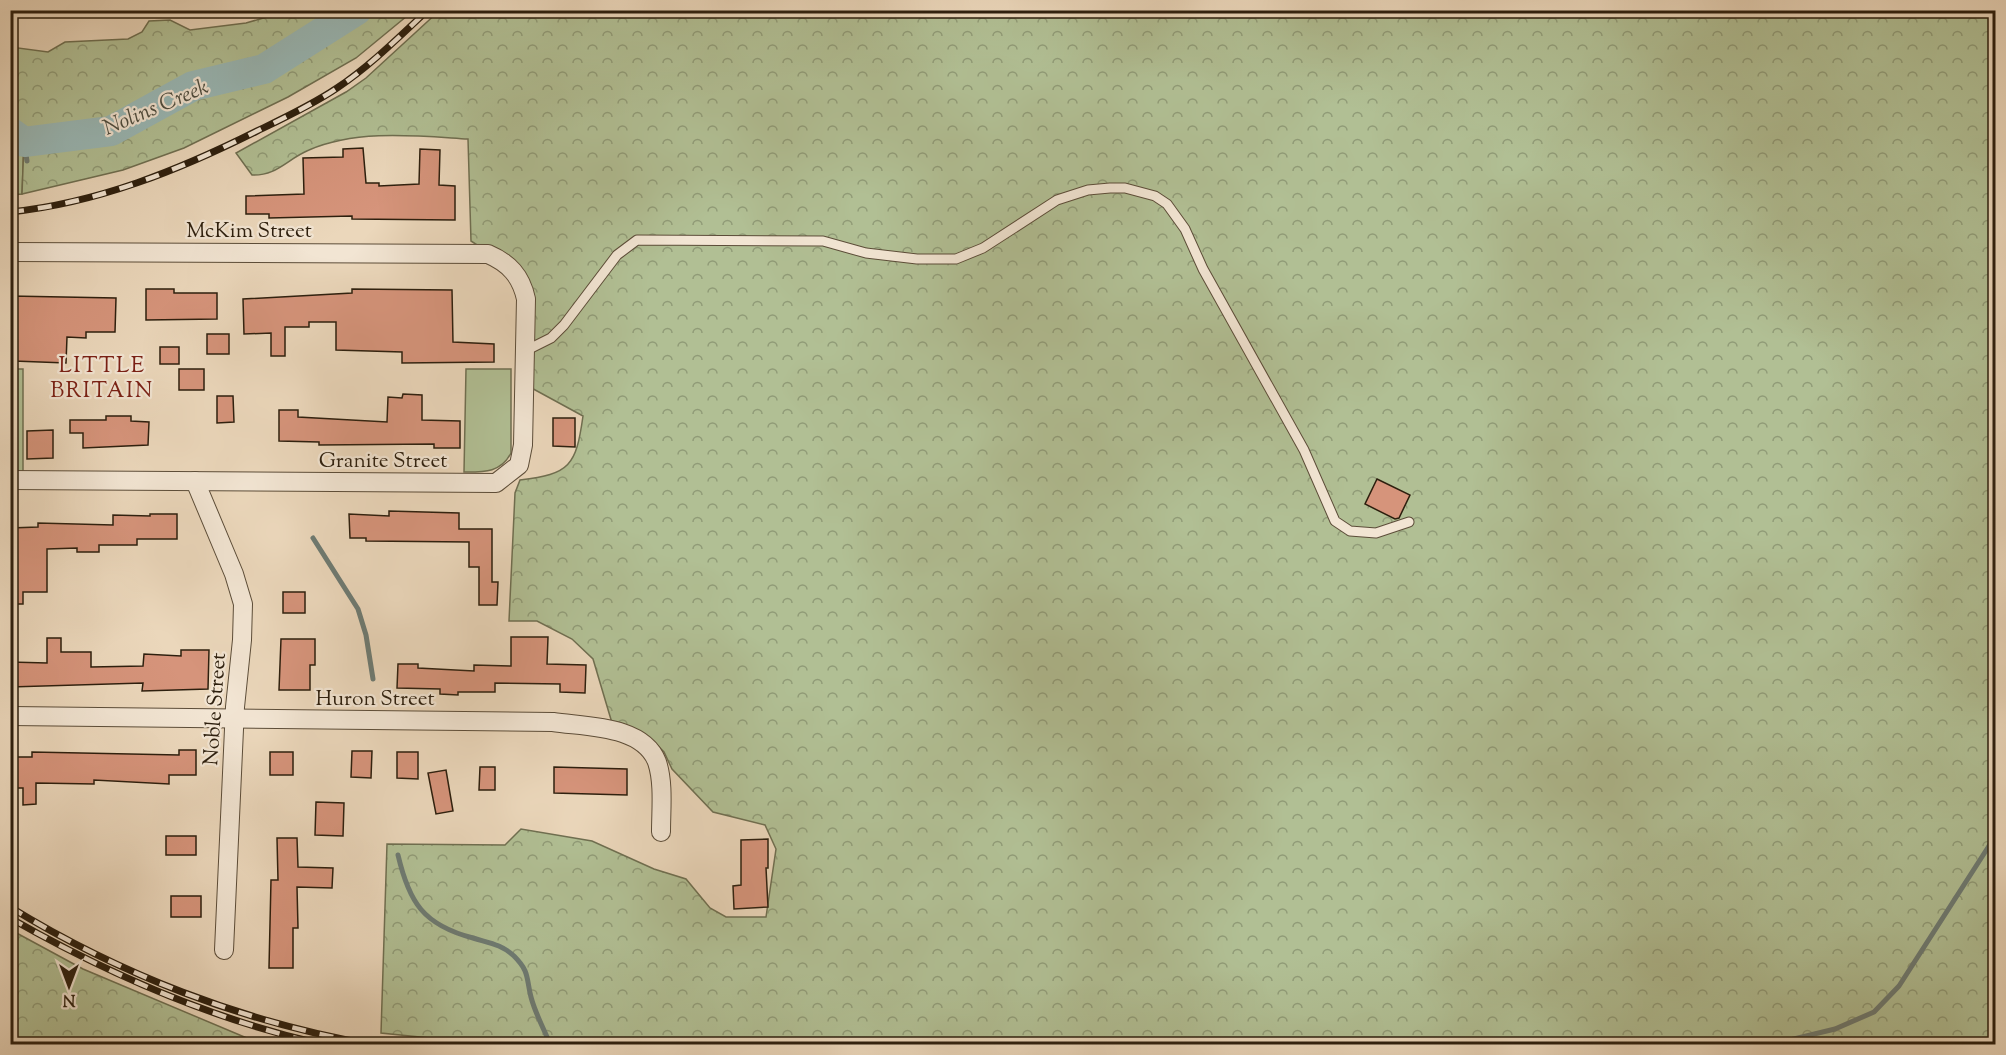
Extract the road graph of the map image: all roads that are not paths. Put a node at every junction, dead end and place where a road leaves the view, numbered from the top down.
1 (10, 252) edge
2 (488, 254) joint
3 (525, 351) junction
4 (10, 480) edge
5 (195, 481) junction
6 (1409, 522) dead end
7 (10, 716) edge
8 (234, 720) junction
9 (661, 832) dead end
10 (224, 950) dead end

1 - 2 street, McKim Street
2 - 3 street, Granite Street
3 - 5 street, Granite Street
3 - 6 lane
4 - 5 street, Granite Street
5 - 8 street, Noble Street
7 - 8 street, Huron Street
8 - 9 street, Huron Street
8 - 10 street, Noble Street

